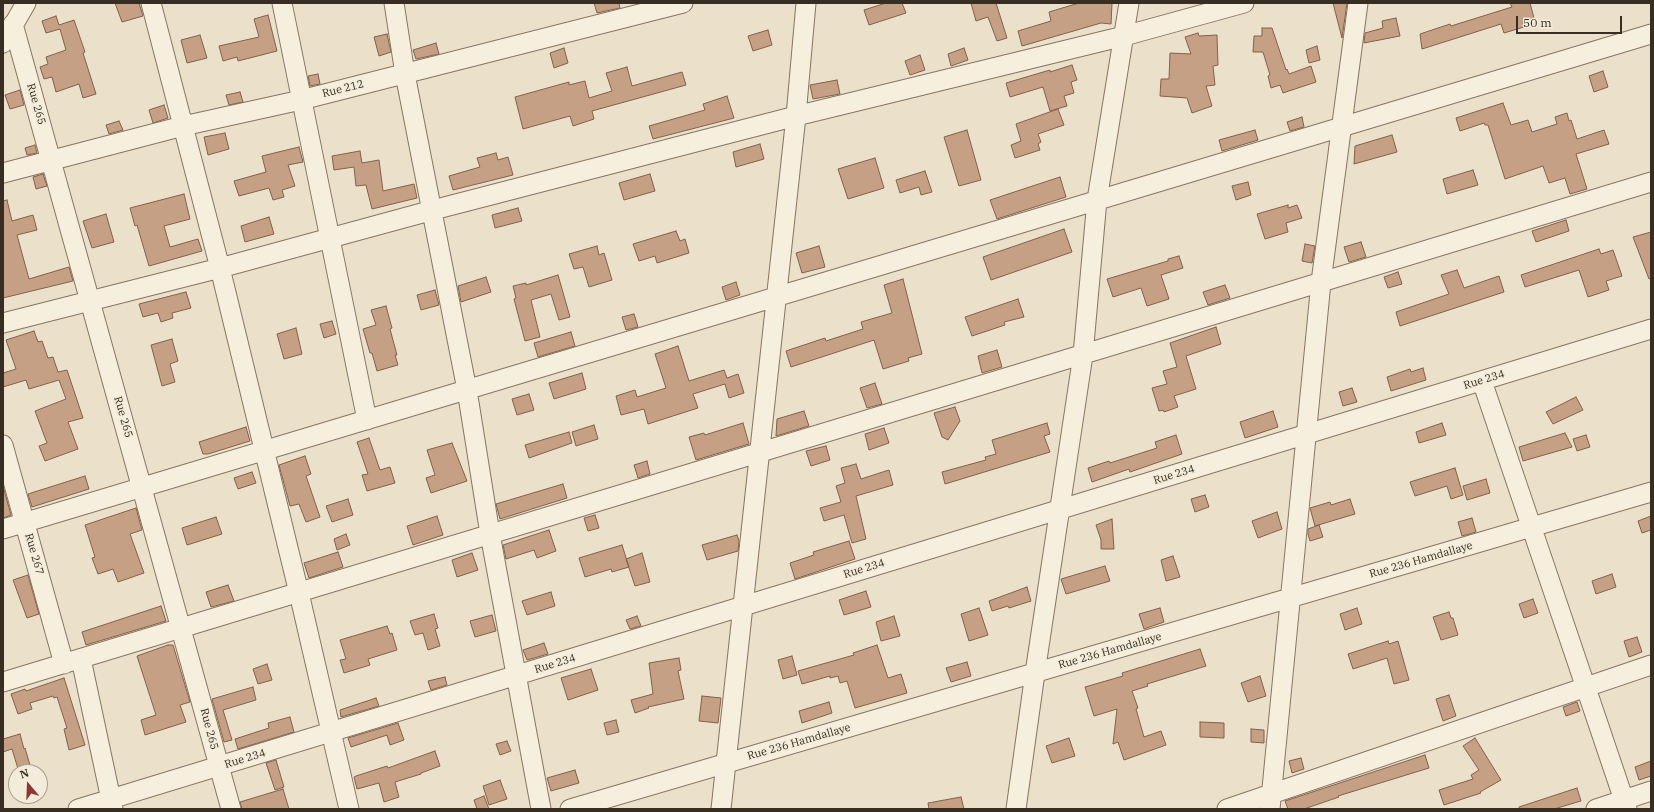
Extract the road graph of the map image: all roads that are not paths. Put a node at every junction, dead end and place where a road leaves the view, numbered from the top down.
1 (26, 3) edge
2 (151, 3) edge
3 (282, 3) edge
4 (394, 3) edge
5 (683, 3) edge
6 (806, 3) edge
7 (1128, 3) edge
8 (1244, 3) edge
9 (1358, 3) edge
10 (13, 24) junction
11 (1651, 34) edge
12 (1124, 36) junction
13 (3, 43) edge
14 (405, 74) junction
15 (301, 100) junction
16 (796, 116) junction
17 (183, 126) junction
18 (1342, 128) junction
19 (52, 160) junction
20 (3, 173) edge
21 (1651, 182) edge
22 (1097, 200) junction
23 (433, 210) junction
24 (330, 238) junction
25 (220, 268) junction
26 (1321, 282) junction
27 (776, 297) junction
28 (90, 300) junction
29 (3, 322) edge
30 (1651, 329) edge
31 (1082, 355) junction
32 (1482, 381) junction
33 (467, 390) junction
34 (366, 420) junction
35 (1305, 435) junction
36 (3, 445) edge
37 (264, 451) junction
38 (760, 453) junction
39 (142, 487) junction
40 (1651, 492) edge
41 (1059, 510) junction
42 (25, 523) junction
43 (1532, 527) junction
44 (3, 529) edge
45 (490, 534) junction
46 (299, 593) junction
47 (1290, 598) junction
48 (744, 606) junction
49 (181, 628) junction
50 (72, 661) junction
51 (1651, 665) edge
52 (1035, 673) junction
53 (516, 676) junction
54 (3, 682) edge
55 (1586, 687) junction
56 (331, 733) junction
57 (725, 763) junction
58 (220, 766) junction
59 (1651, 790) edge
60 (1270, 802) edge
61 (112, 804) edge
62 (1626, 804) edge
63 (78, 809) edge
64 (230, 809) edge
65 (349, 809) edge
66 (541, 809) edge
67 (570, 809) edge
68 (721, 809) edge
69 (1016, 809) edge
70 (1227, 809) edge
71 (1596, 809) edge

1 - 10 street
2 - 17 street
3 - 15 street
4 - 14 street
5 - 14 street, Rue 212
6 - 16 street
7 - 12 street
8 - 12 street
9 - 18 street
10 - 13 street
10 - 19 street, Rue 265
11 - 18 street
12 - 16 street
12 - 22 street
14 - 15 street, Rue 212
14 - 23 street
15 - 17 street, Rue 212
15 - 24 street
16 - 23 street
16 - 27 street
17 - 19 street, Rue 212
17 - 25 street
18 - 22 street
18 - 26 street
19 - 20 street, Rue 212
19 - 28 street, Rue 265
21 - 26 street
22 - 27 street
22 - 31 street
23 - 24 street
23 - 33 street
24 - 25 street
24 - 34 street
25 - 28 street
25 - 37 street
26 - 31 street
26 - 35 street
27 - 33 street
27 - 38 street
28 - 29 street
28 - 39 street, Rue 265
30 - 32 street, Rue 234
31 - 38 street
31 - 41 street
32 - 35 street, Rue 234
32 - 43 street
33 - 34 street
33 - 45 street
34 - 37 street
35 - 41 street, Rue 234
35 - 47 street
36 - 42 street, Rue 267
37 - 39 street
37 - 46 street
38 - 45 street
38 - 48 street
39 - 42 street
39 - 49 street, Rue 265
40 - 43 street, Rue 236 Hamdallaye
41 - 48 street, Rue 234
41 - 52 street
42 - 44 street
42 - 50 street, Rue 267
43 - 47 street, Rue 236 Hamdallaye
43 - 55 street
45 - 46 street
45 - 53 street
46 - 49 street
46 - 56 street
47 - 52 street, Rue 236 Hamdallaye
47 - 60 street
48 - 53 street, Rue 234
48 - 57 street
49 - 50 street
49 - 58 street, Rue 265
50 - 54 street
50 - 61 street, Rue 267
51 - 55 street
52 - 57 street, Rue 236 Hamdallaye
52 - 69 street
53 - 56 street, Rue 234
53 - 66 street
55 - 60 street
55 - 62 street
56 - 58 street, Rue 234
56 - 65 street
57 - 67 street, Rue 236 Hamdallaye
57 - 68 street
58 - 61 street, Rue 234
58 - 64 street, Rue 265
59 - 62 street
60 - 70 street
61 - 63 street, Rue 234
62 - 71 street

